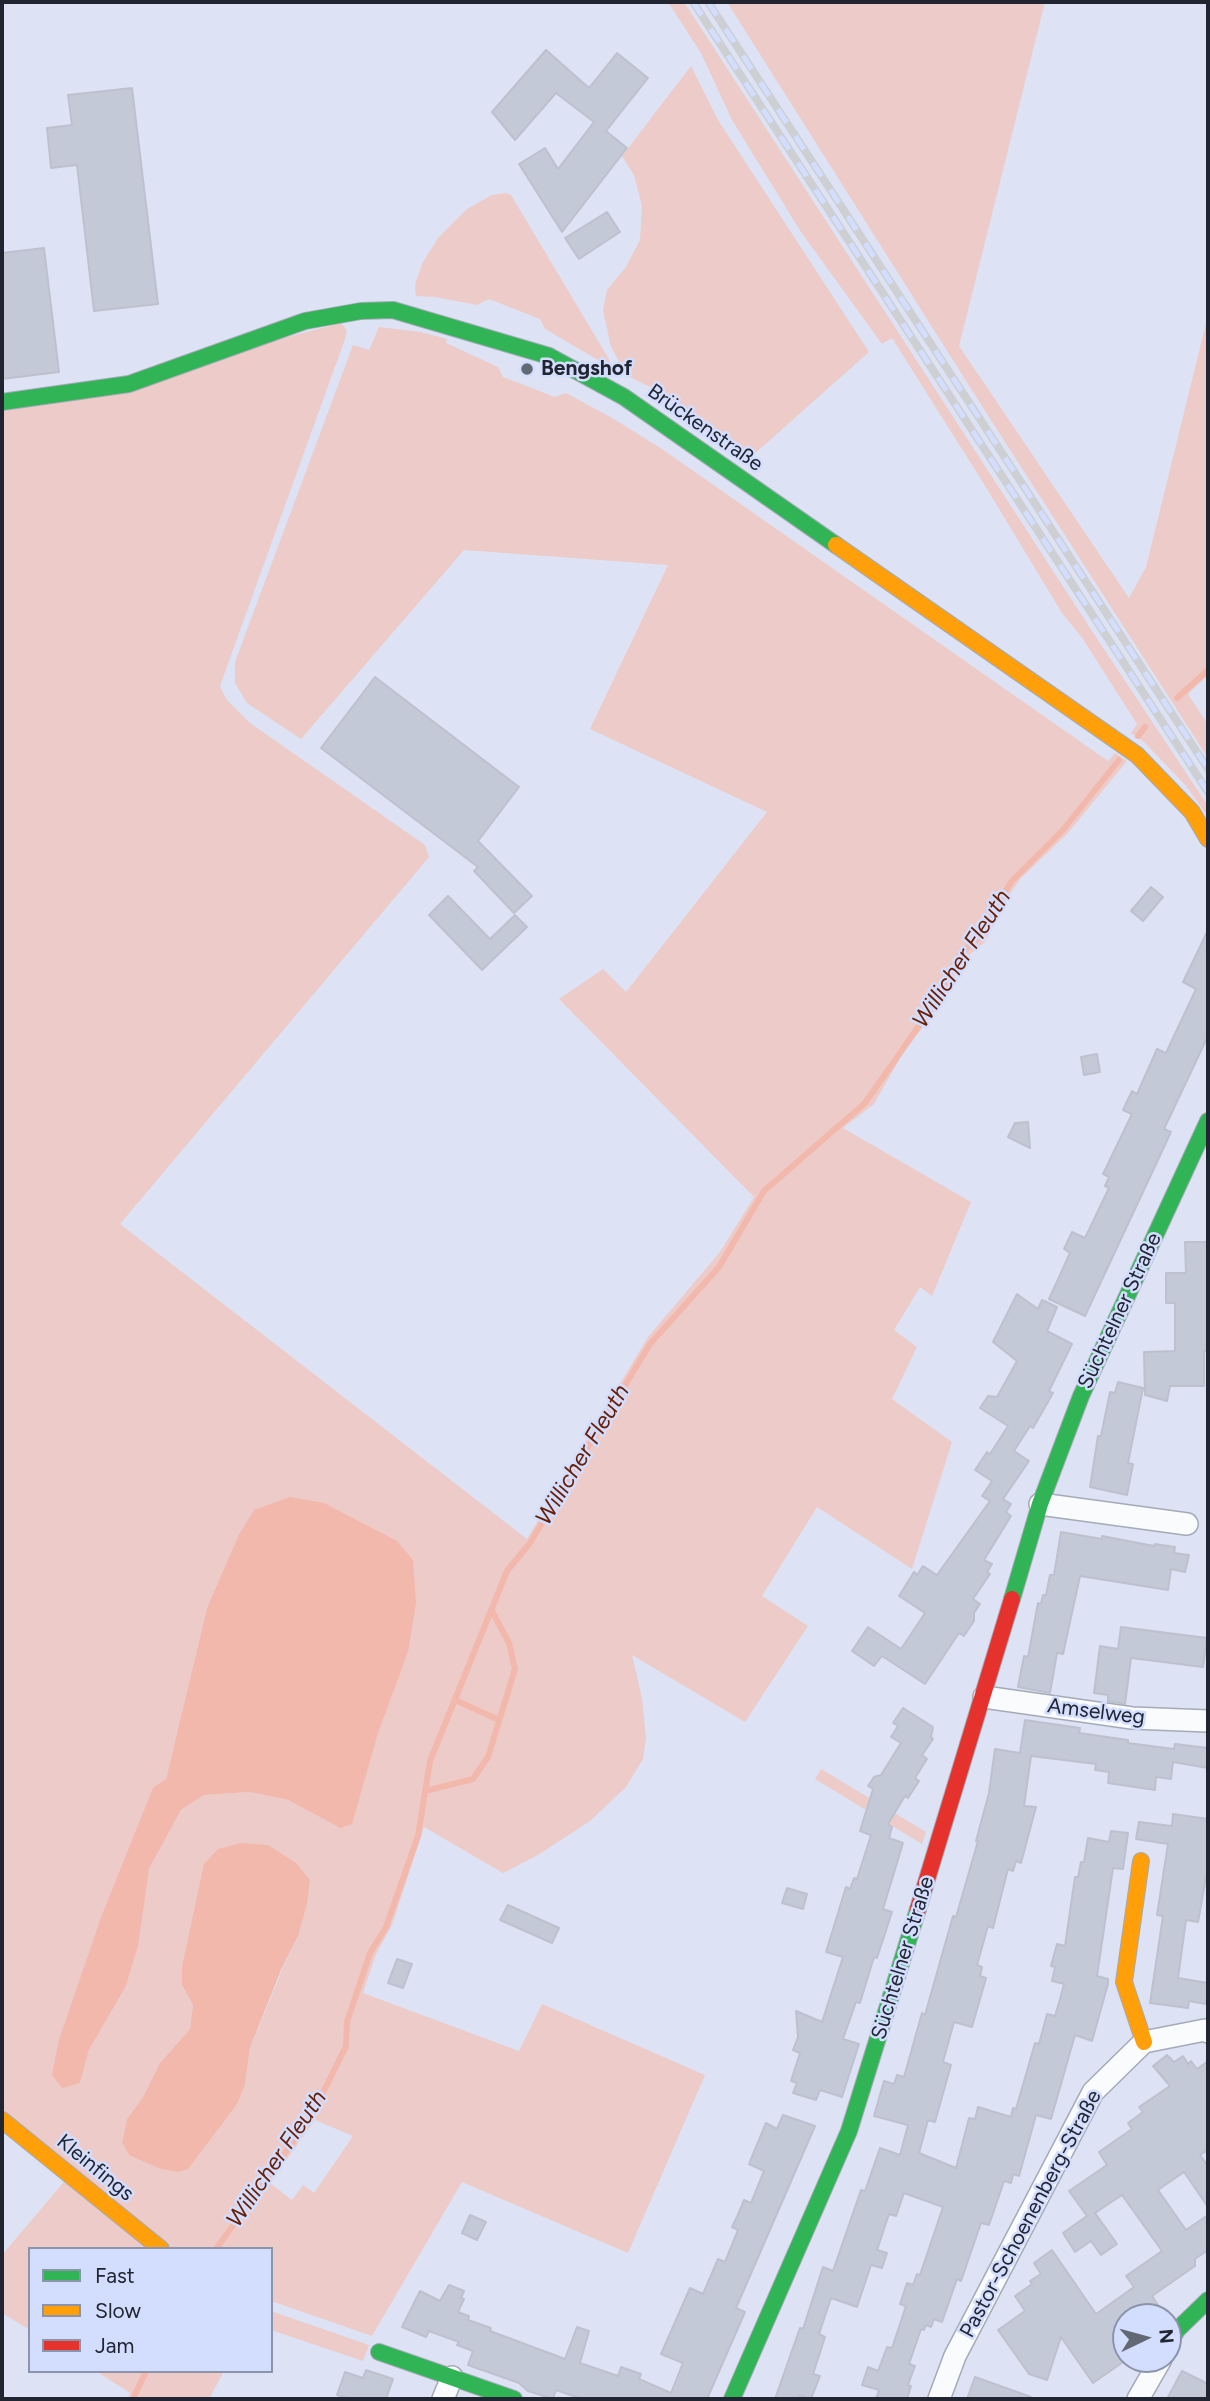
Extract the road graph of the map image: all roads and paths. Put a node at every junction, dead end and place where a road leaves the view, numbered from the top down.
1 (2, 402) edge
2 (1208, 839) edge
3 (1208, 1121) edge
4 (1040, 1504) junction
5 (1187, 1524) dead end
6 (984, 1697) junction
7 (1208, 1721) edge
8 (1140, 1861) dead end
9 (1208, 2032) edge
10 (1144, 2042) junction
11 (2, 2120) edge
12 (159, 2247) edge
13 (1208, 2300) edge
14 (1182, 2325) edge
15 (379, 2352) dead end
16 (1153, 2373) edge
17 (452, 2377) junction
18 (443, 2399) edge
19 (514, 2399) edge
20 (732, 2399) edge
21 (939, 2399) edge
22 (1138, 2399) edge

1 - 2 street, Brückenstraße
3 - 4 street, Süchtelner Straße
4 - 5 street
4 - 6 street, Süchtelner Straße
6 - 7 street, Amselweg
6 - 20 street, Süchtelner Straße
8 - 10 street
9 - 10 street
10 - 21 street, Pastor-Schoenenberg-Straße
11 - 12 street, Kleinfings
13 - 14 street
15 - 17 street
16 - 22 street
17 - 18 street
17 - 19 street

